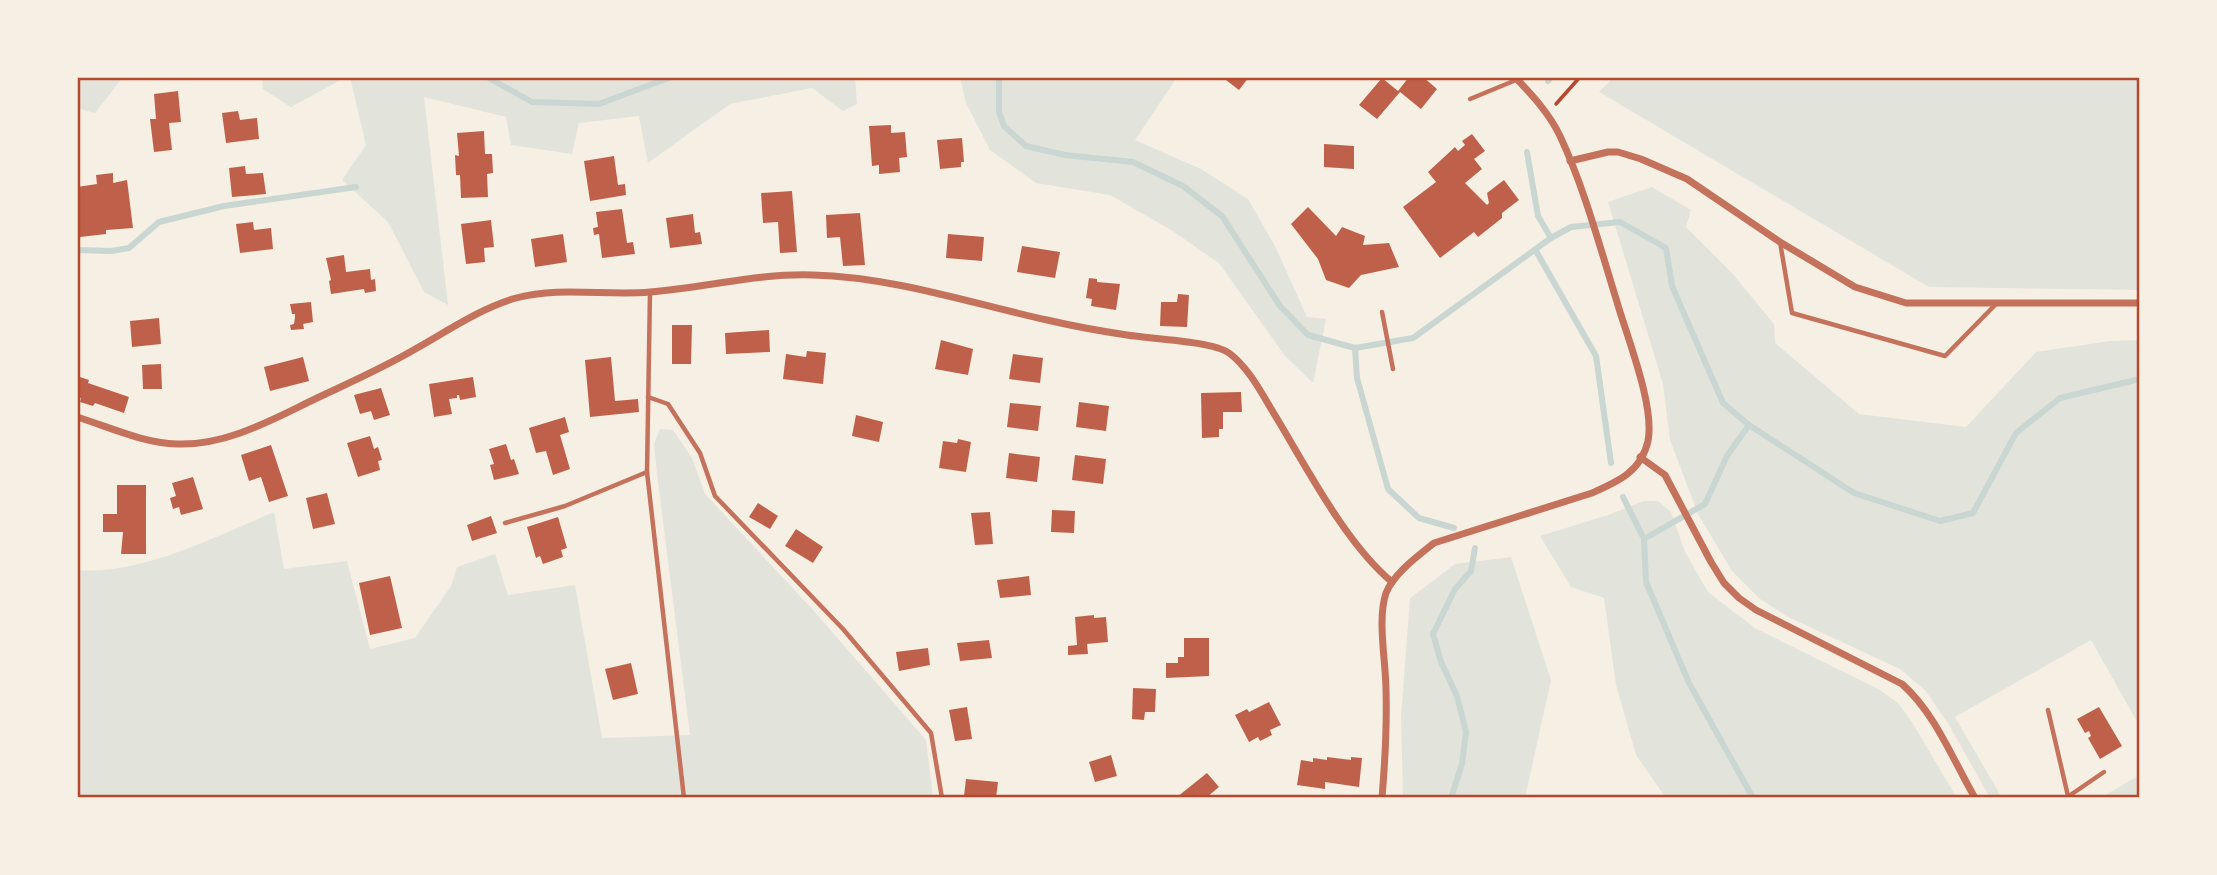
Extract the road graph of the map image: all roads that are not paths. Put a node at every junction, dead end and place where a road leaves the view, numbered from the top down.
1 (1516, 78) edge
2 (1470, 99) dead end
3 (1570, 161) junction
4 (1780, 242) junction
5 (650, 292) junction
6 (1996, 303) junction
7 (2140, 303) edge
8 (1382, 312) dead end
9 (1391, 356) dead end
10 (648, 397) junction
11 (77, 416) edge
12 (1640, 457) junction
13 (647, 472) junction
14 (505, 523) dead end
15 (1392, 582) junction
16 (2048, 710) dead end
17 (2104, 772) dead end
18 (2067, 797) edge
19 (684, 798) edge
20 (942, 798) edge
21 (1382, 798) edge
22 (1975, 798) edge

1 - 2 lane
1 - 3 street
3 - 4 street
3 - 12 street
4 - 6 street
4 - 6 lane
5 - 10 lane
5 - 11 street
5 - 15 street
6 - 7 street
8 - 9 lane
10 - 13 lane
10 - 20 lane
12 - 15 street
12 - 22 street
13 - 14 lane
13 - 19 lane
15 - 21 street
16 - 18 lane
17 - 18 lane

